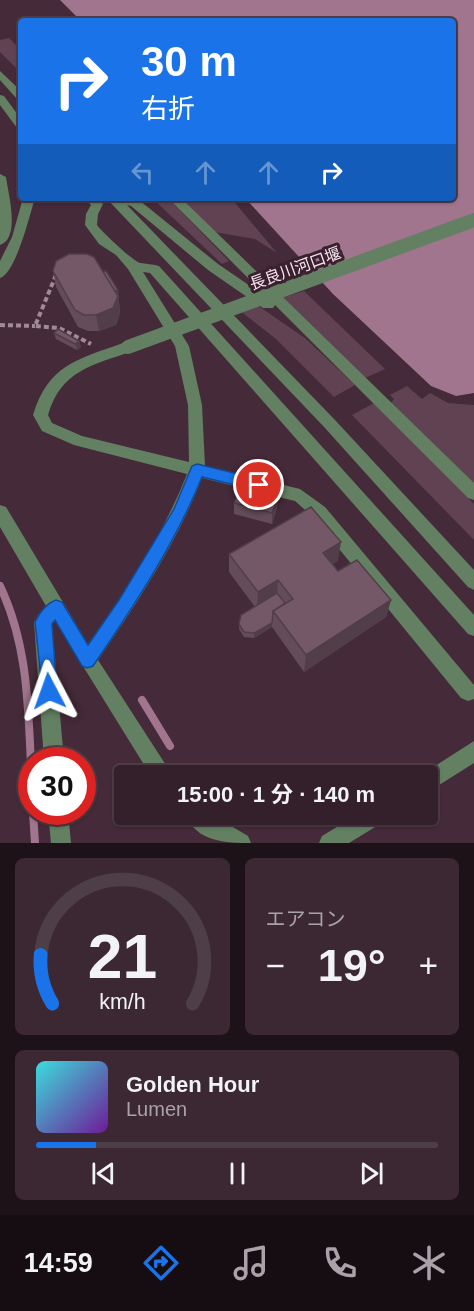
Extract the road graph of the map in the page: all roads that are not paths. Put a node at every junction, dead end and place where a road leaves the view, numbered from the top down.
1 (0, 74) edge
2 (18, 94) edge
3 (0, 98) edge
4 (18, 123) edge
5 (1, 186) edge
6 (28, 201) edge
7 (94, 201) edge
8 (116, 201) edge
9 (126, 201) edge
10 (177, 201) edge
11 (474, 220) edge
12 (0, 241) edge
13 (133, 266) junction
14 (1, 270) edge
15 (313, 336) junction
16 (197, 470) junction
17 (474, 493) edge
18 (0, 512) edge
19 (474, 582) edge
20 (56, 607) junction
21 (474, 628) edge
22 (87, 660) junction
23 (468, 692) dead end
24 (53, 747) edge
25 (474, 751) edge
26 (156, 765) edge
27 (438, 775) edge
28 (59, 825) edge
29 (207, 825) edge
30 (359, 825) edge
31 (61, 843) edge
32 (241, 843) edge
33 (329, 843) edge

1 - 2 street
3 - 4 street
5 - 12 street
6 - 14 street
7 - 13 street
8 - 19 street
9 - 15 street
10 - 15 street
11 - 16 street, 長良川河口堰, bridge
13 - 16 street
13 - 21 street
15 - 17 street
16 - 22 street
16 - 23 street, 長良川河口堰
18 - 20 street
20 - 22 street
20 - 24 street
22 - 26 street
25 - 27 street
28 - 31 street
29 - 32 street
30 - 33 street

